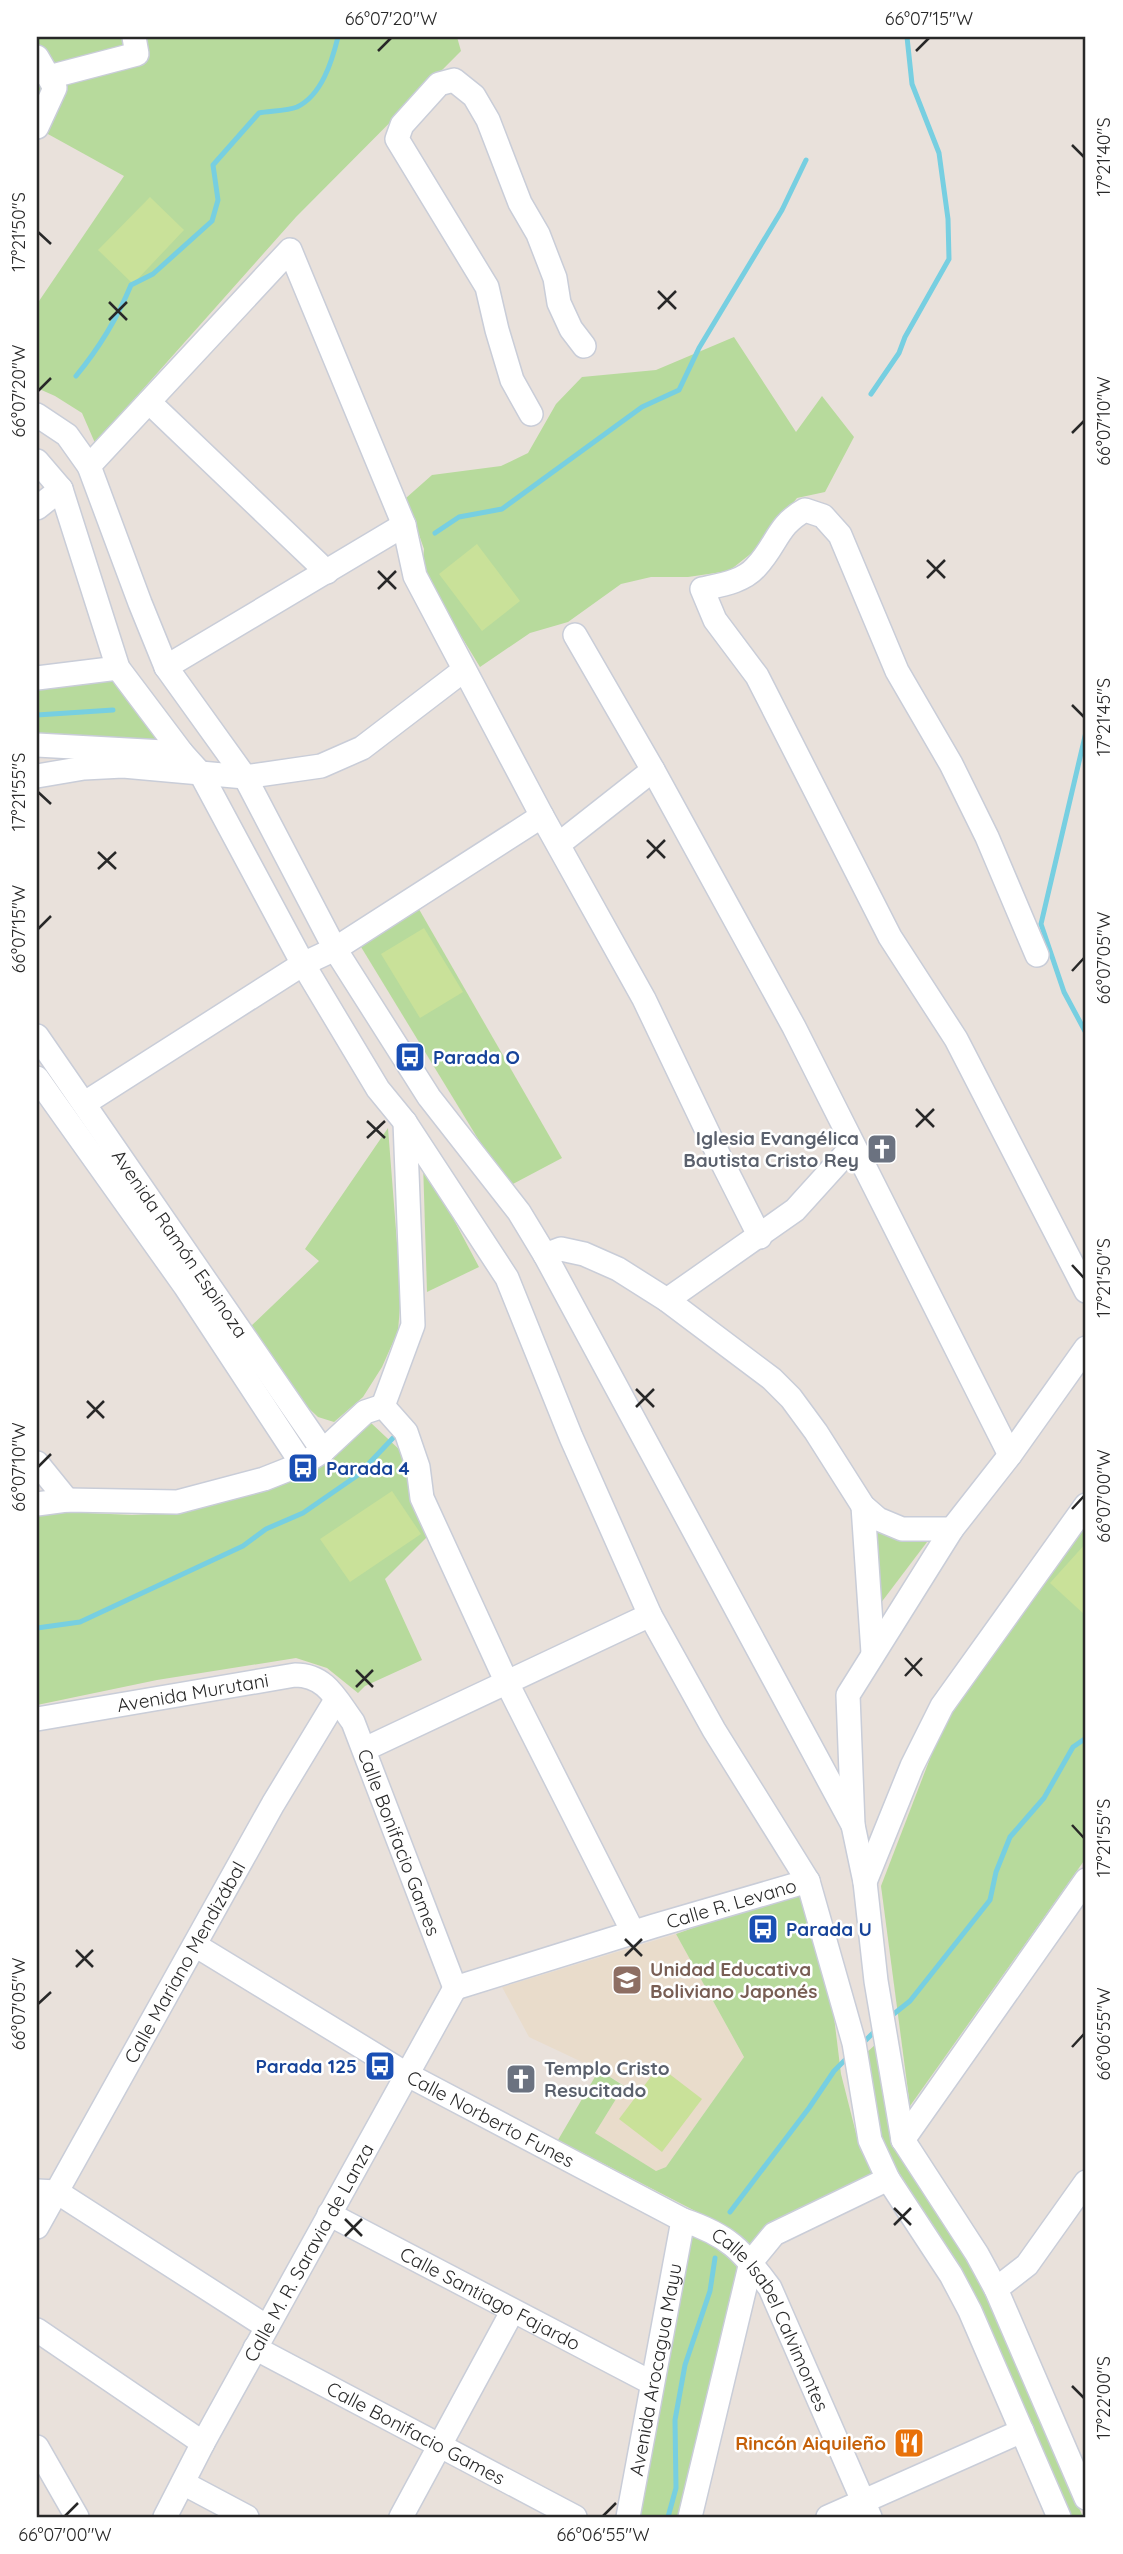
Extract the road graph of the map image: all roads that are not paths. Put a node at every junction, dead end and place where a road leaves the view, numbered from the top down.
1 (134, 37) edge
2 (37, 57) edge
3 (48, 77) junction
4 (37, 127) edge
5 (584, 346) dead end
6 (149, 402) junction
7 (531, 414) dead end
8 (37, 415) edge
9 (37, 461) edge
10 (89, 466) junction
11 (61, 489) junction
12 (37, 508) edge
13 (404, 525) junction
14 (327, 572) junction
15 (575, 635) dead end
16 (166, 667) junction
17 (118, 668) junction
18 (464, 670) junction
19 (37, 678) edge
20 (37, 745) edge
21 (182, 753) junction
22 (653, 770) junction
23 (201, 774) junction
24 (37, 776) edge
25 (245, 778) junction
26 (542, 816) junction
27 (559, 844) junction
28 (335, 949) junction
29 (1037, 955) dead end
30 (303, 964) junction
31 (37, 1036) edge
32 (411, 1070) junction
33 (37, 1078) edge
34 (378, 1089) junction
35 (85, 1103) junction
36 (405, 1122) junction
37 (852, 1147) junction
38 (760, 1237) junction
39 (545, 1255) junction
40 (1086, 1291) edge
41 (667, 1300) junction
42 (1086, 1348) edge
43 (383, 1406) junction
44 (323, 1451) junction
45 (1010, 1455) junction
46 (37, 1464) edge
47 (302, 1464) junction
48 (67, 1500) junction
49 (37, 1504) edge
50 (1086, 1504) edge
51 (863, 1506) junction
52 (952, 1529) junction
53 (650, 1615) junction
54 (873, 1653) junction
55 (507, 1683) junction
56 (337, 1700) junction
57 (37, 1719) edge
58 (365, 1749) junction
59 (853, 1825) junction
60 (1086, 1880) edge
61 (808, 1881) junction
62 (865, 1882) junction
63 (633, 1932) junction
64 (195, 1945) junction
65 (876, 1981) junction
66 (455, 1988) junction
67 (839, 1990) junction
68 (408, 2075) junction
69 (903, 2140) junction
70 (888, 2179) junction
71 (1086, 2182) edge
72 (47, 2191) edge
73 (329, 2214) junction
74 (683, 2220) junction
75 (37, 2227) edge
76 (751, 2262) junction
77 (996, 2289) junction
78 (512, 2312) junction
79 (267, 2327) junction
80 (37, 2330) edge
81 (255, 2348) junction
82 (652, 2383) junction
83 (1022, 2431) junction
84 (203, 2443) junction
85 (37, 2447) edge
86 (439, 2447) junction
87 (183, 2483) junction
88 (1086, 2498) edge
89 (867, 2510) edge
90 (77, 2517) edge
91 (165, 2517) edge
92 (247, 2517) edge
93 (401, 2517) edge
94 (575, 2517) edge
95 (628, 2517) edge
96 (690, 2517) edge
97 (828, 2517) edge
98 (1059, 2517) edge

1 - 3 street
2 - 3 street
3 - 4 street
5 - 7 street
6 - 10 street
6 - 13 street
6 - 14 street
8 - 10 street
9 - 11 street
10 - 16 street
11 - 12 street
11 - 17 street
13 - 14 street
13 - 18 street
14 - 16 street
15 - 22 street
16 - 25 street
17 - 19 street
17 - 21 street
18 - 25 street
18 - 26 street
20 - 21 street
21 - 23 street
22 - 27 street
22 - 37 street
23 - 24 street
23 - 25 street
23 - 30 street
25 - 28 street
26 - 27 street
26 - 28 street
27 - 38 street
28 - 30 street
28 - 32 street
29 - 40 street
30 - 34 street
30 - 35 street
31 - 35 street, Avenida Ramón Espinoza
32 - 34 street
32 - 39 street
33 - 47 street, Avenida Ramón Espinoza
34 - 36 street
35 - 44 street, Avenida Ramón Espinoza
36 - 43 street
36 - 53 street
37 - 38 street
37 - 45 street
38 - 41 street
39 - 41 street
39 - 59 street
41 - 51 street
42 - 45 street
43 - 44 street
43 - 55 street
44 - 47 street
45 - 52 street
46 - 48 street
47 - 48 street
48 - 49 street
50 - 62 street
51 - 52 street
51 - 54 street
52 - 54 street
53 - 55 street
53 - 61 street
54 - 59 street
55 - 58 street
55 - 63 street
56 - 57 street, Avenida Murutani
56 - 58 street, Calle Bonifacio Games
56 - 64 street, Calle Mariano Mendizábal
58 - 66 street, Calle Bonifacio Games
59 - 62 street
60 - 69 street
61 - 63 street, Calle R. Levano
61 - 67 street
62 - 65 street
63 - 66 street, Calle R. Levano
64 - 68 street, Calle Norberto Funes
64 - 72 street, Calle Mariano Mendizábal
65 - 67 street
65 - 69 street
66 - 68 street, Calle M. R. Saravia de Lanza
67 - 70 street
68 - 73 street, Calle M. R. Saravia de Lanza
68 - 74 street, Calle Norberto Funes
69 - 77 street
70 - 76 street
70 - 83 street
71 - 77 street
72 - 75 street, Calle Mariano Mendizábal
72 - 79 street
73 - 78 street, Calle Santiago Fajardo
73 - 79 street, Calle M. R. Saravia de Lanza
74 - 76 street, Calle Isabel Calvimontes
74 - 82 street, Avenida Arocagua Mayu
76 - 89 street, Calle Isabel Calvimontes
76 - 96 street
77 - 88 street
78 - 82 street, Calle Santiago Fajardo
78 - 86 street
79 - 81 street, Calle M. R. Saravia de Lanza
80 - 84 street
81 - 84 street, Calle M. R. Saravia de Lanza
81 - 86 street, Calle Bonifacio Games
82 - 95 street, Avenida Arocagua Mayu
83 - 89 street
83 - 98 street
84 - 87 street, Calle M. R. Saravia de Lanza
85 - 90 street
86 - 93 street
86 - 94 street, Calle Bonifacio Games
87 - 91 street, Calle M. R. Saravia de Lanza
87 - 92 street
89 - 97 street

